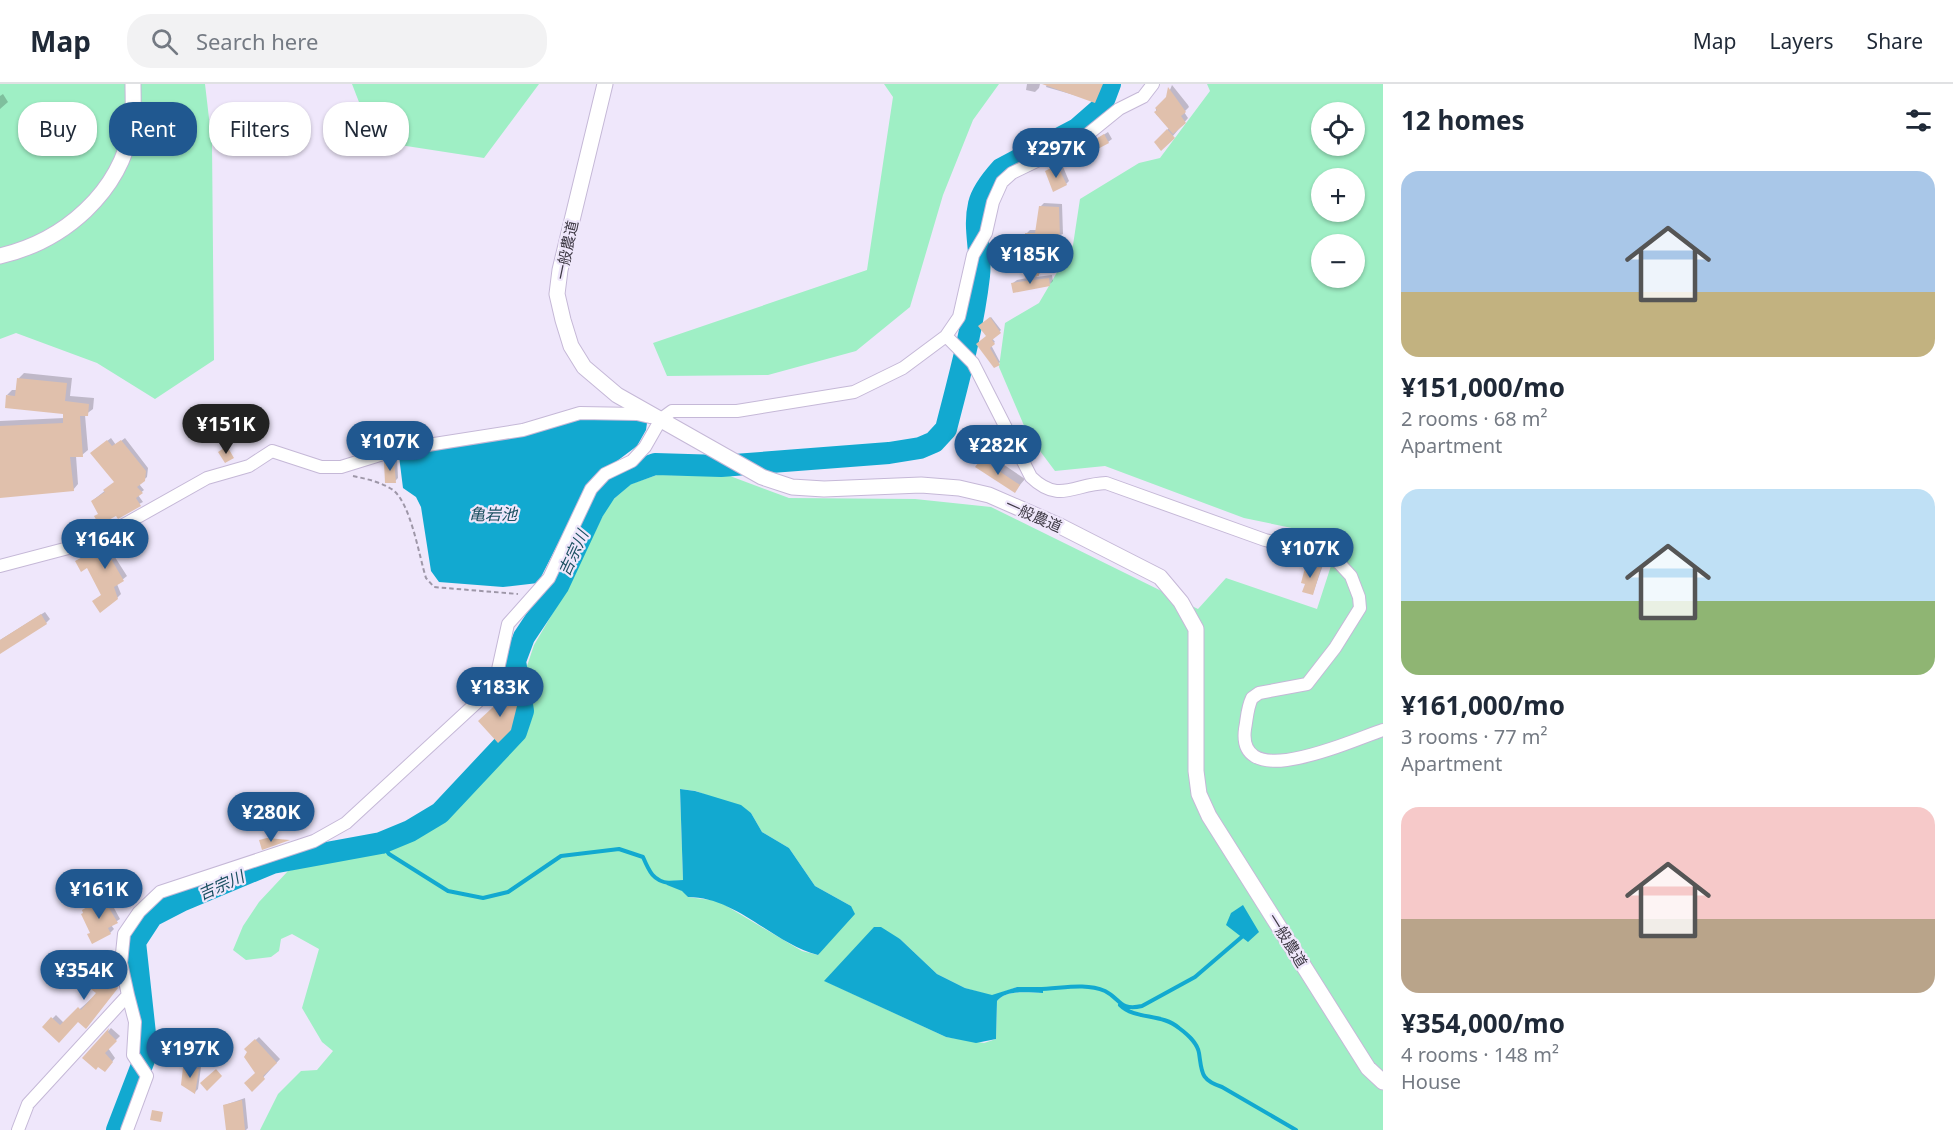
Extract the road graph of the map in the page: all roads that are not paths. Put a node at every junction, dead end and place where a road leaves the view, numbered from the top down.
1 (133, 84) edge
2 (605, 84) edge
3 (1153, 84) edge
4 (0, 256) edge
5 (946, 336) junction
6 (661, 419) junction
7 (0, 566) edge
8 (1383, 730) edge
9 (128, 995) junction
10 (1383, 1082) edge
11 (18, 1130) edge
12 (127, 1130) edge

1 - 4 street
2 - 6 street, 一般農道
3 - 5 street
5 - 6 street
5 - 8 street
6 - 7 street
6 - 9 street
6 - 10 street, 一般農道
9 - 11 street
9 - 12 street

